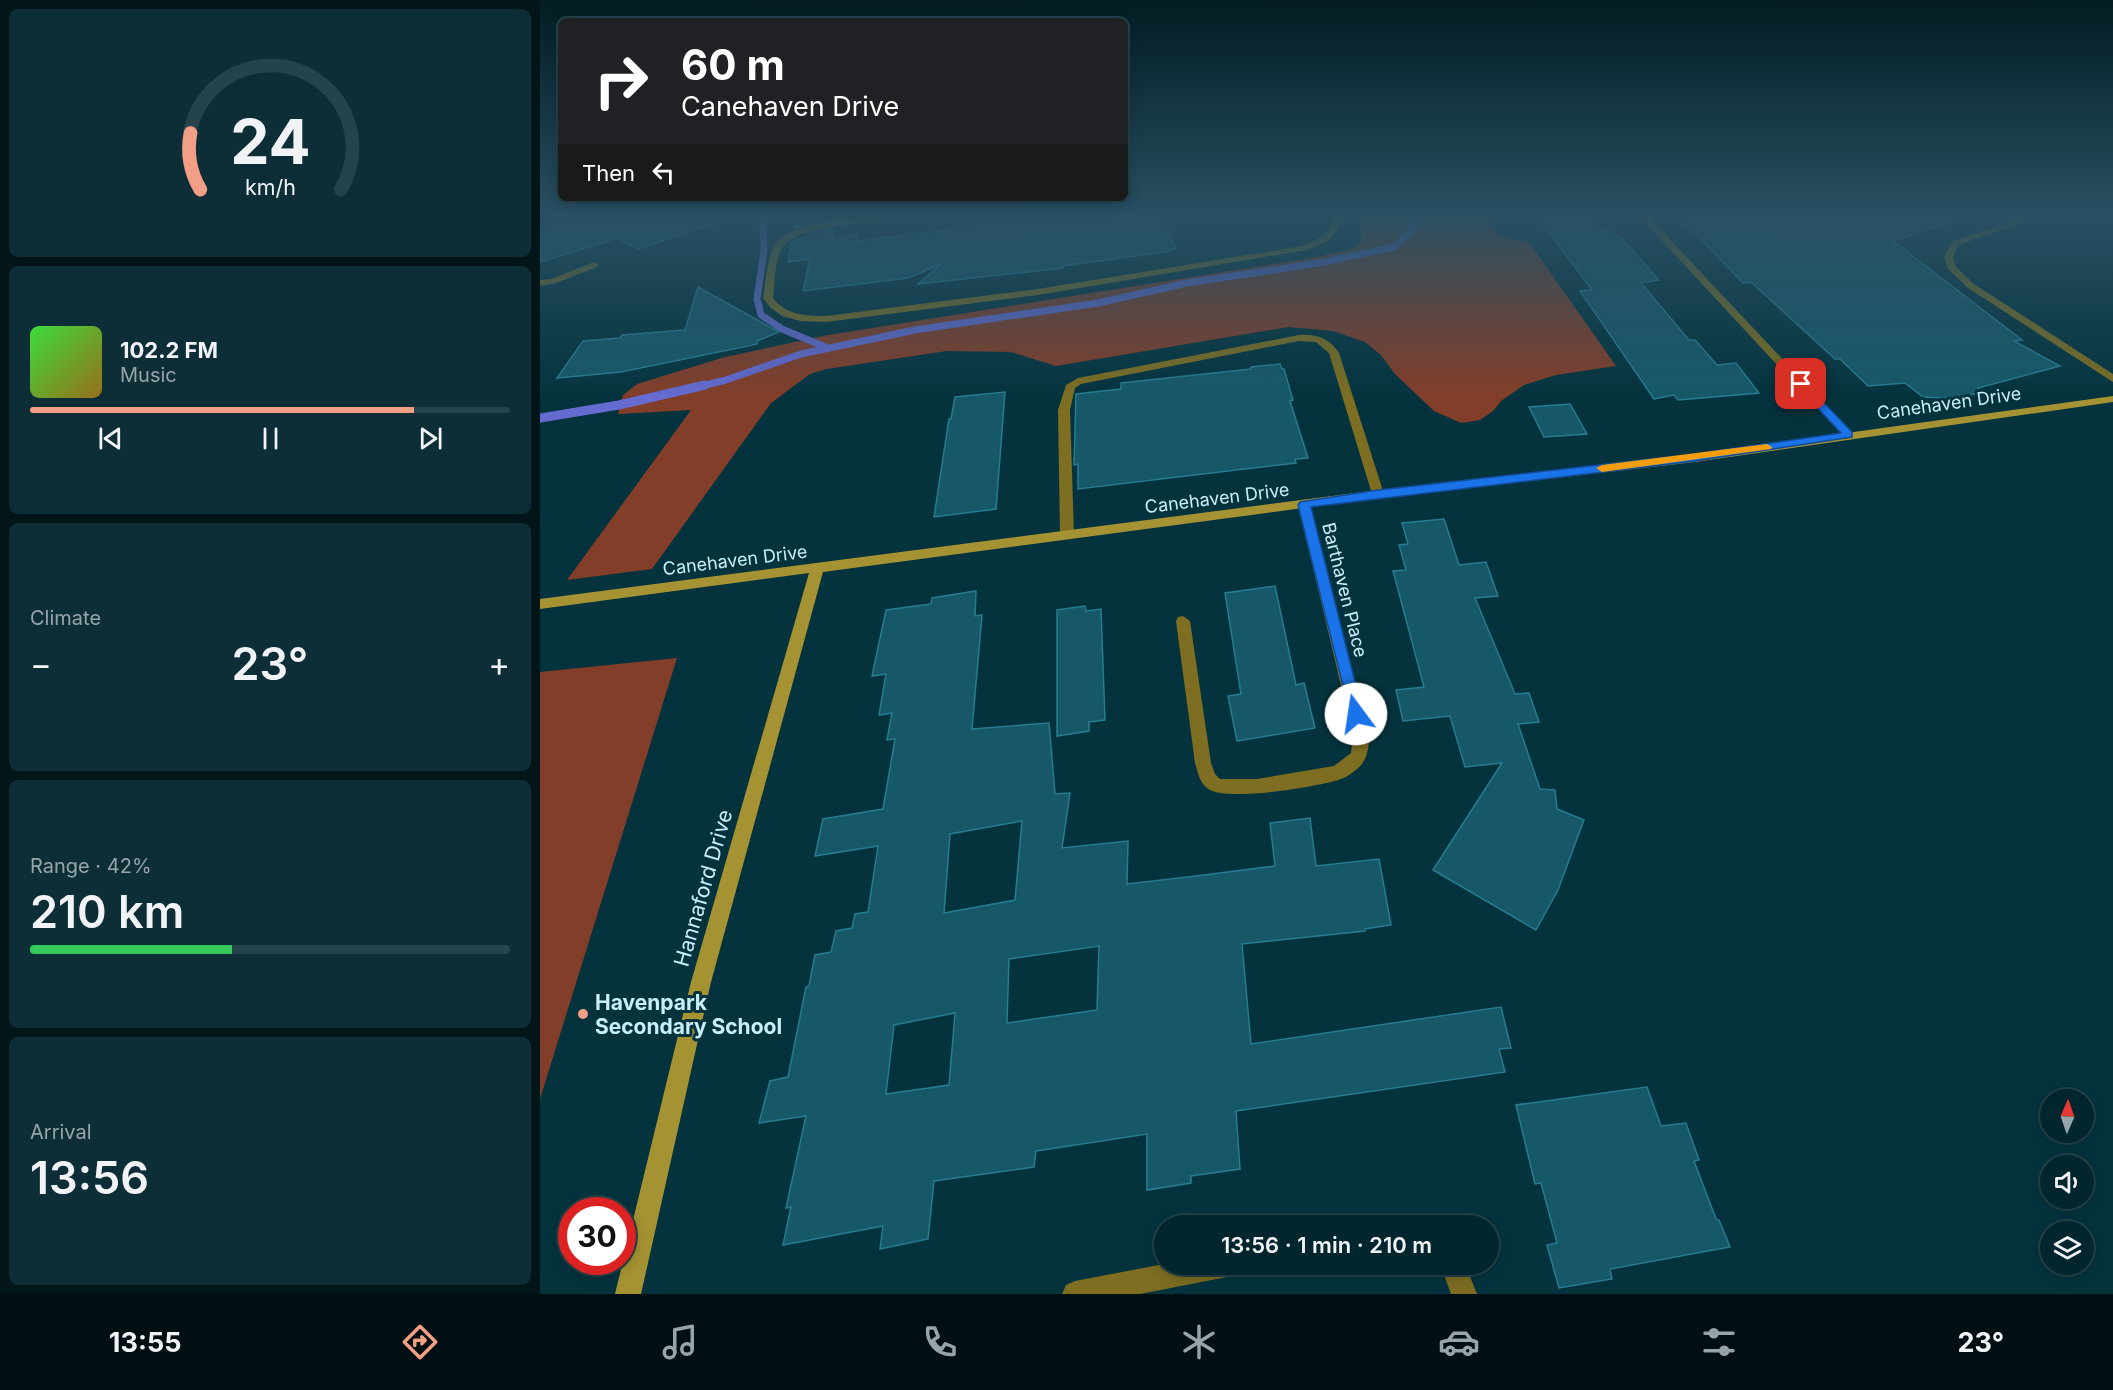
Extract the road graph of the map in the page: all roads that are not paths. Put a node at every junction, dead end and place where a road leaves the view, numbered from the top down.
1 (565, 276) edge
2 (772, 276) edge
3 (1131, 276) edge
4 (1700, 276) edge
5 (1960, 276) edge
6 (540, 283) edge
7 (2113, 379) edge
8 (2113, 399) edge
9 (1848, 435) junction
10 (1378, 494) junction
11 (1304, 505) junction
12 (1067, 535) junction
13 (817, 568) junction
14 (540, 604) edge
15 (1183, 621) dead end
16 (1174, 1275) edge
17 (1456, 1275) edge
18 (628, 1294) edge
19 (1075, 1294) edge
20 (1464, 1294) edge

1 - 6 street
2 - 3 street
4 - 9 street
5 - 7 street
8 - 9 street, Canehaven Drive
9 - 10 street, Canehaven Drive
10 - 11 street, Canehaven Drive
10 - 12 street
11 - 12 street, Canehaven Drive
11 - 15 street, Barthaven Place
12 - 13 street, Canehaven Drive
13 - 14 street, Canehaven Drive
13 - 18 street, Hannaford Drive
16 - 19 street
17 - 20 street

